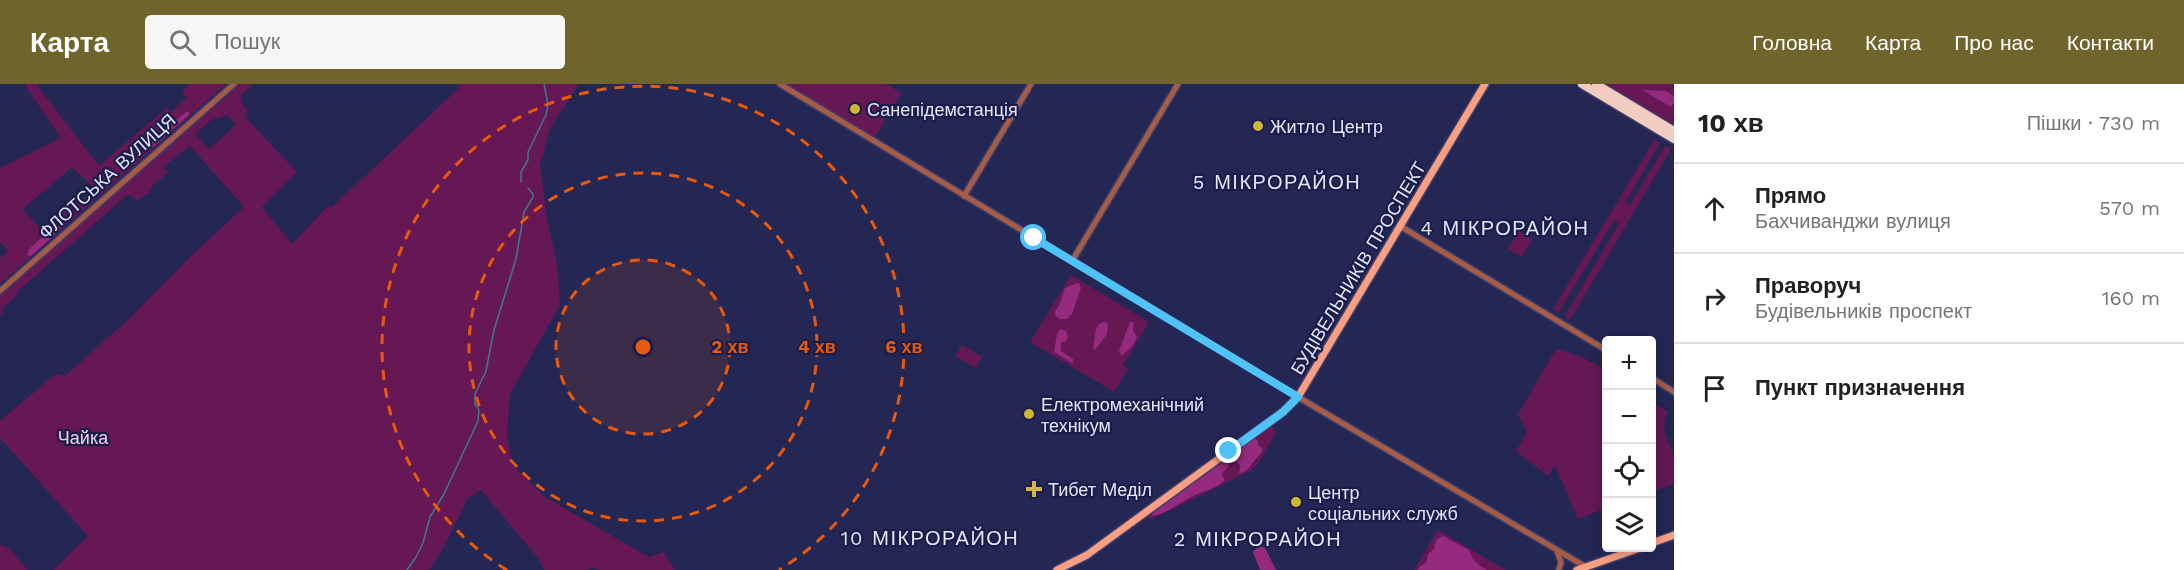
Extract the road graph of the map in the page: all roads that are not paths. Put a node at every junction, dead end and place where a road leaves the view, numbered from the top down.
1 (234, 84) edge
2 (780, 84) edge
3 (1031, 84) edge
4 (1178, 84) edge
5 (1485, 84) edge
6 (1582, 84) edge
7 (1596, 84) edge
8 (1674, 130) edge
9 (1674, 139) edge
10 (964, 196) junction
11 (1400, 226) junction
12 (1072, 261) junction
13 (0, 291) edge
14 (1602, 348) edge
15 (1656, 381) edge
16 (1674, 392) edge
17 (1298, 397) junction
18 (1674, 535) edge
19 (1656, 542) edge
20 (1556, 549) junction
21 (1629, 552) edge
22 (1586, 567) junction
23 (1057, 570) edge
24 (1559, 570) edge
25 (1577, 570) edge

1 - 13 street, ФЛОТСЬКА ВУЛИЦЯ
2 - 10 street
3 - 10 street
4 - 12 street
5 - 11 main road, БУДІВЕЛЬНИКІВ ПРОСПЕКТ
6 - 9 highway
7 - 8 highway
10 - 12 street
11 - 14 street
11 - 17 main road, БУДІВЕЛЬНИКІВ ПРОСПЕКТ
12 - 17 street
15 - 16 street
17 - 20 street
17 - 23 main road, БУДІВЕЛЬНИКІВ ПРОСПЕКТ
18 - 19 main road
20 - 22 street
20 - 24 street
21 - 22 main road
22 - 25 main road

